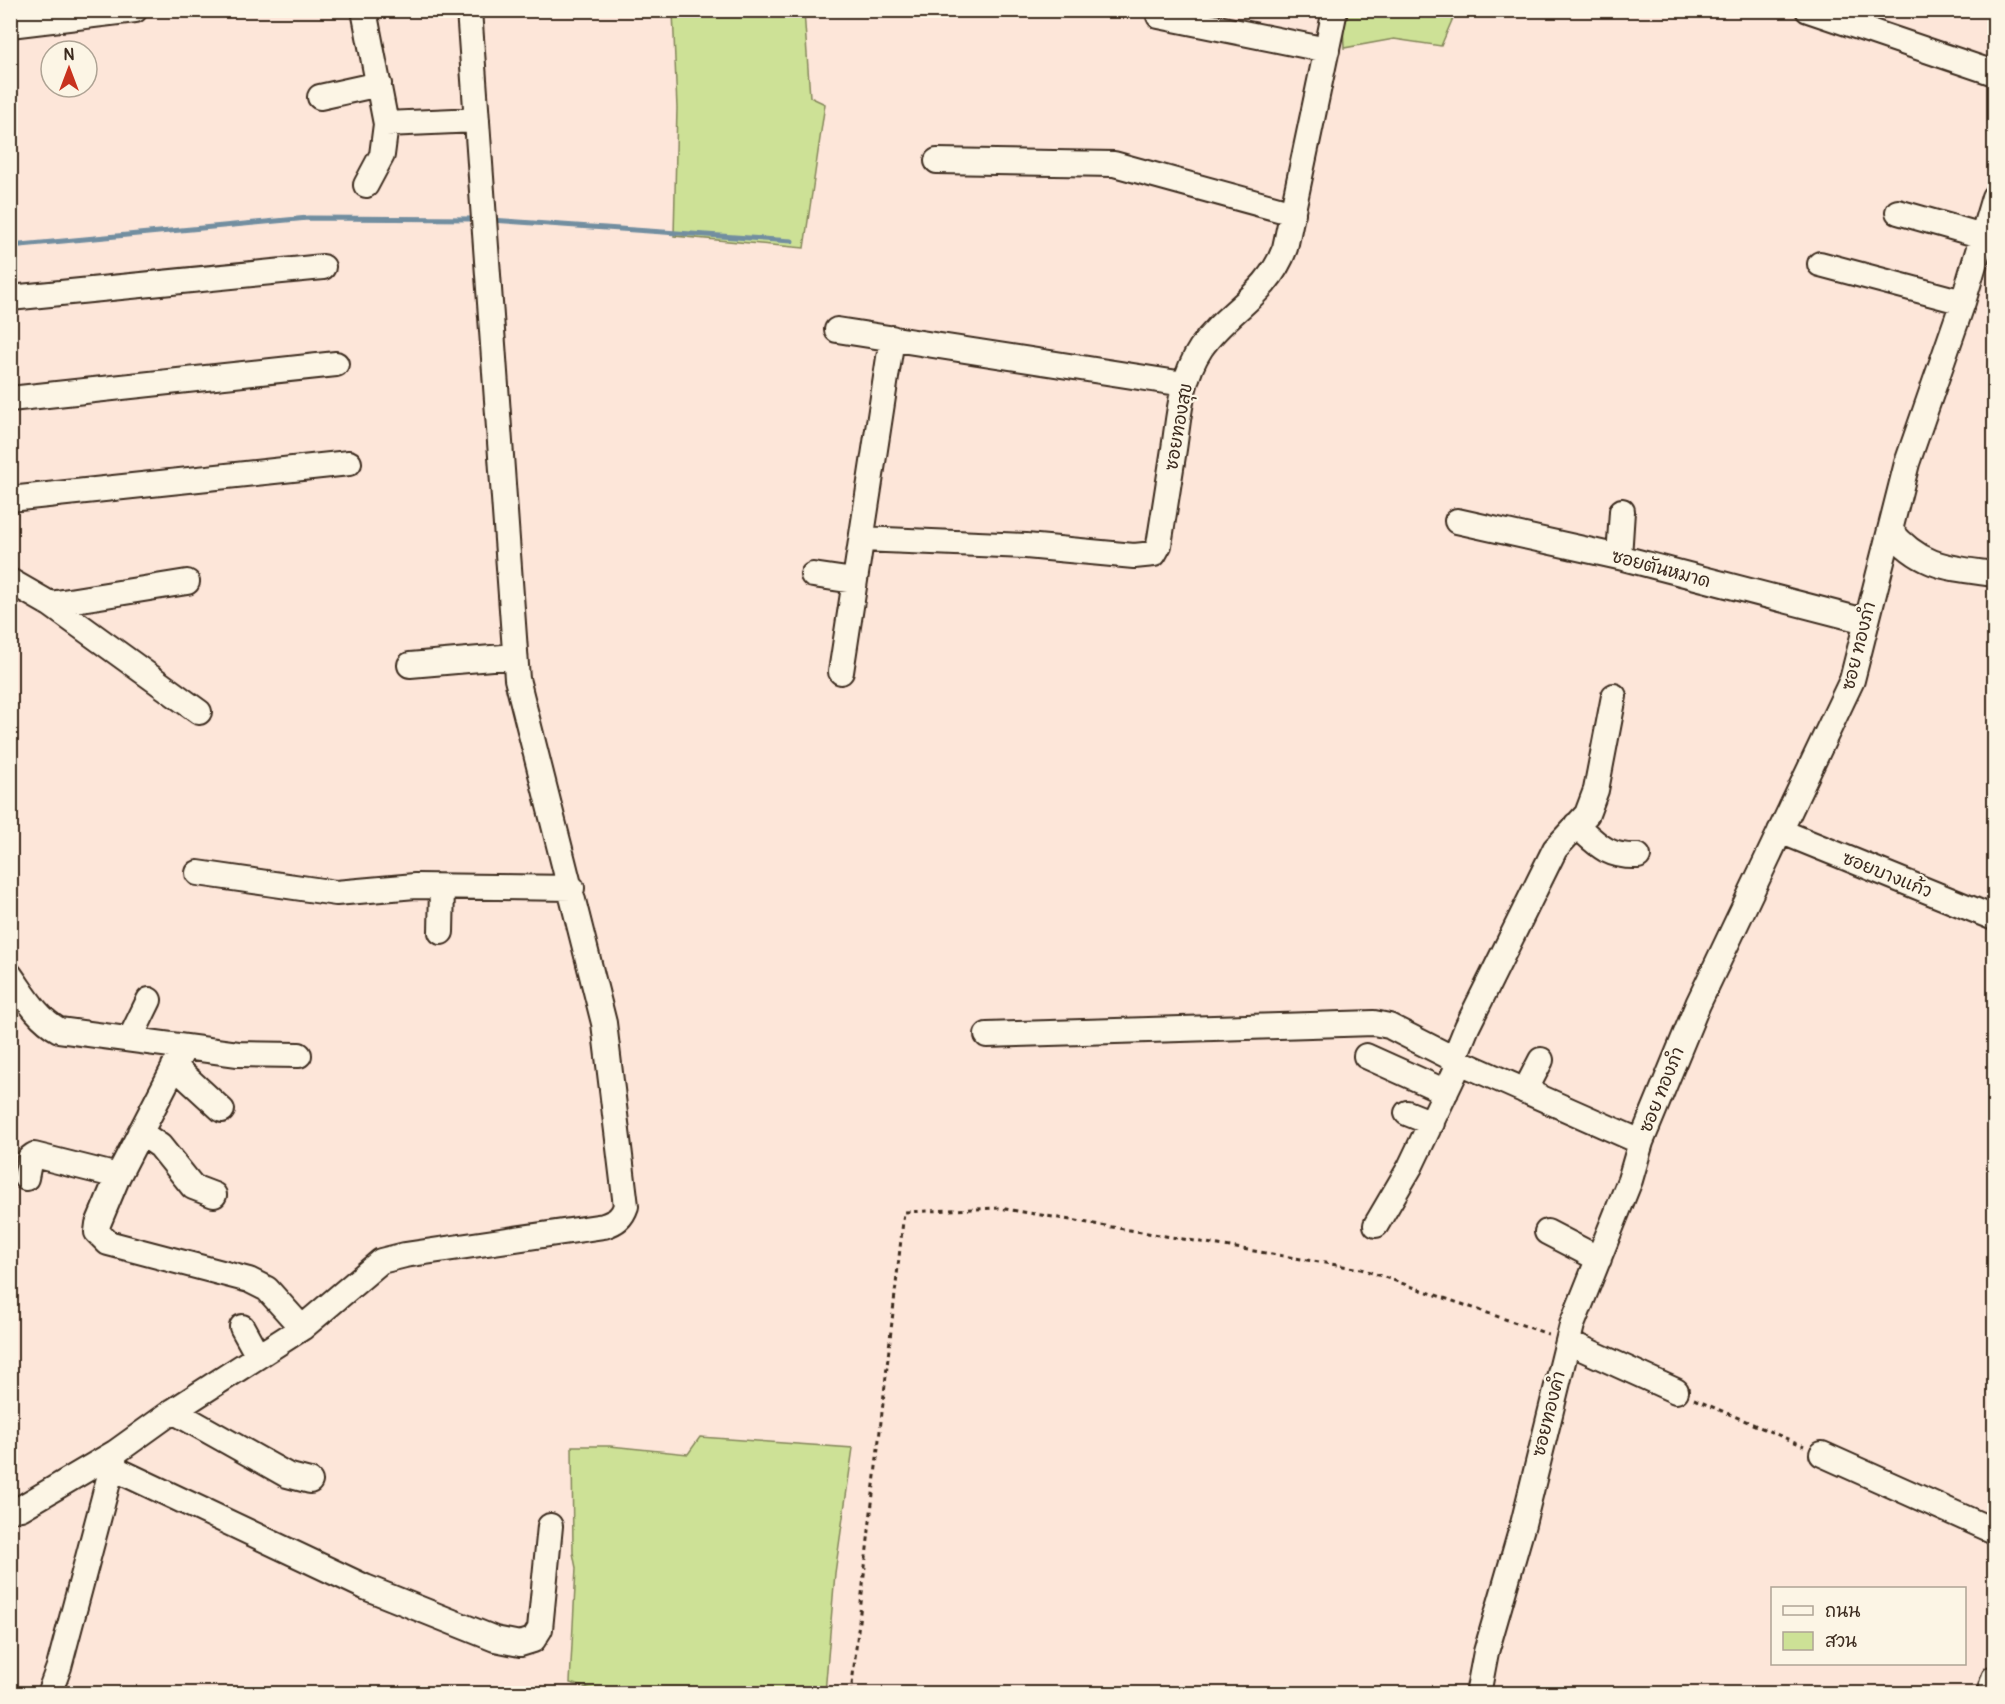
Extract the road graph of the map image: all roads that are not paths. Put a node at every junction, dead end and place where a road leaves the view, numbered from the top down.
1 (135, 10) edge
2 (364, 10) edge
3 (470, 10) edge
4 (1335, 10) edge
5 (1808, 10) edge
6 (1159, 16) dead end
7 (10, 25) edge
8 (1327, 50) junction
9 (1995, 73) edge
10 (380, 84) junction
11 (320, 97) dead end
12 (477, 120) junction
13 (386, 124) junction
14 (937, 161) dead end
15 (366, 185) dead end
16 (1995, 197) edge
17 (1898, 212) dead end
18 (1293, 213) junction
19 (1983, 236) junction
20 (1820, 264) dead end
21 (323, 267) dead end
22 (10, 298) edge
23 (1963, 302) junction
24 (837, 330) dead end
25 (892, 339) junction
26 (336, 364) dead end
27 (1184, 384) junction
28 (10, 399) edge
29 (349, 463) dead end
30 (10, 499) edge
31 (1622, 511) dead end
32 (1457, 520) dead end
33 (1890, 530) junction
34 (862, 539) junction
35 (1619, 557) junction
36 (1995, 574) edge
37 (813, 575) dead end
38 (854, 580) junction
39 (10, 581) edge
40 (187, 582) dead end
41 (50, 604) junction
42 (1865, 621) junction
43 (515, 657) junction
44 (410, 665) dead end
45 (841, 672) dead end
46 (1614, 696) dead end
47 (199, 712) dead end
48 (1576, 825) junction
49 (1780, 831) junction
50 (1638, 856) dead end
51 (198, 873) dead end
52 (442, 887) junction
53 (572, 888) junction
54 (1995, 918) edge
55 (441, 932) dead end
56 (10, 975) edge
57 (149, 1000) dead end
58 (987, 1035) dead end
59 (129, 1039) junction
60 (299, 1055) dead end
61 (1366, 1056) dead end
62 (179, 1057) junction
63 (1457, 1060) junction
64 (1540, 1060) dead end
65 (1525, 1090) junction
66 (1446, 1092) junction
67 (222, 1110) dead end
68 (1407, 1113) dead end
69 (1432, 1123) junction
70 (140, 1132) junction
71 (1641, 1142) junction
72 (118, 1176) junction
73 (26, 1178) dead end
74 (214, 1195) dead end
75 (1376, 1225) dead end
76 (1547, 1232) dead end
77 (1599, 1259) junction
78 (242, 1328) dead end
79 (302, 1328) junction
80 (1569, 1336) junction
81 (258, 1356) junction
82 (1676, 1391) road end
83 (173, 1411) junction
84 (1822, 1454) road end
85 (114, 1460) junction
86 (310, 1481) dead end
87 (10, 1510) edge
88 (550, 1526) dead end
89 (1995, 1531) edge
90 (1995, 1678) edge
91 (49, 1694) edge
92 (1478, 1694) edge
93 (1989, 1694) edge

1 - 7 street
2 - 10 street
3 - 12 street
4 - 8 street, ซอยทองสุข
5 - 9 street
6 - 8 street
8 - 18 street, ซอยทองสุข
10 - 11 street
10 - 13 street
12 - 13 street
12 - 43 street
13 - 15 street
14 - 18 street
16 - 19 street, ซอย ทองภํา
17 - 19 street
18 - 27 street, ซอยทองสุข
19 - 23 street, ซอย ทองภํา
20 - 23 street
21 - 22 street
23 - 33 street, ซอย ทองภํา
24 - 25 street
25 - 27 street
25 - 34 street
26 - 28 street
27 - 34 street, ซอยทองสุข
29 - 30 street
31 - 35 street
32 - 35 street, ซอยตันหมาด
33 - 36 street
33 - 42 street, ซอย ทองภํา
34 - 38 street
35 - 42 street, ซอยตันหมาด
37 - 38 street
38 - 45 street
39 - 41 street
40 - 41 street
41 - 47 street
42 - 49 street, ซอย ทองภํา
43 - 44 street
43 - 53 street
46 - 48 street
48 - 50 street
48 - 63 street
49 - 54 street, ซอยบางแก้ว
49 - 71 street, ซอย ทองภํา
51 - 52 street
52 - 53 street
52 - 55 street
53 - 79 street
56 - 59 street
57 - 59 street
58 - 63 street
59 - 62 street
60 - 62 street
61 - 66 street
62 - 67 street
62 - 70 street
63 - 65 street
63 - 66 street
64 - 65 street
65 - 71 street
66 - 69 street
68 - 69 street
69 - 75 street
70 - 72 street
70 - 74 street
71 - 77 street, ซอยทองคำ
72 - 73 street
72 - 79 street
76 - 77 street
77 - 80 street, ซอยทองคำ
78 - 81 street
79 - 81 street
80 - 82 street
80 - 92 street, ซอยทองคำ
81 - 83 street
83 - 85 street
83 - 86 street
84 - 89 street
85 - 87 street
85 - 88 street
85 - 91 street
90 - 93 street

